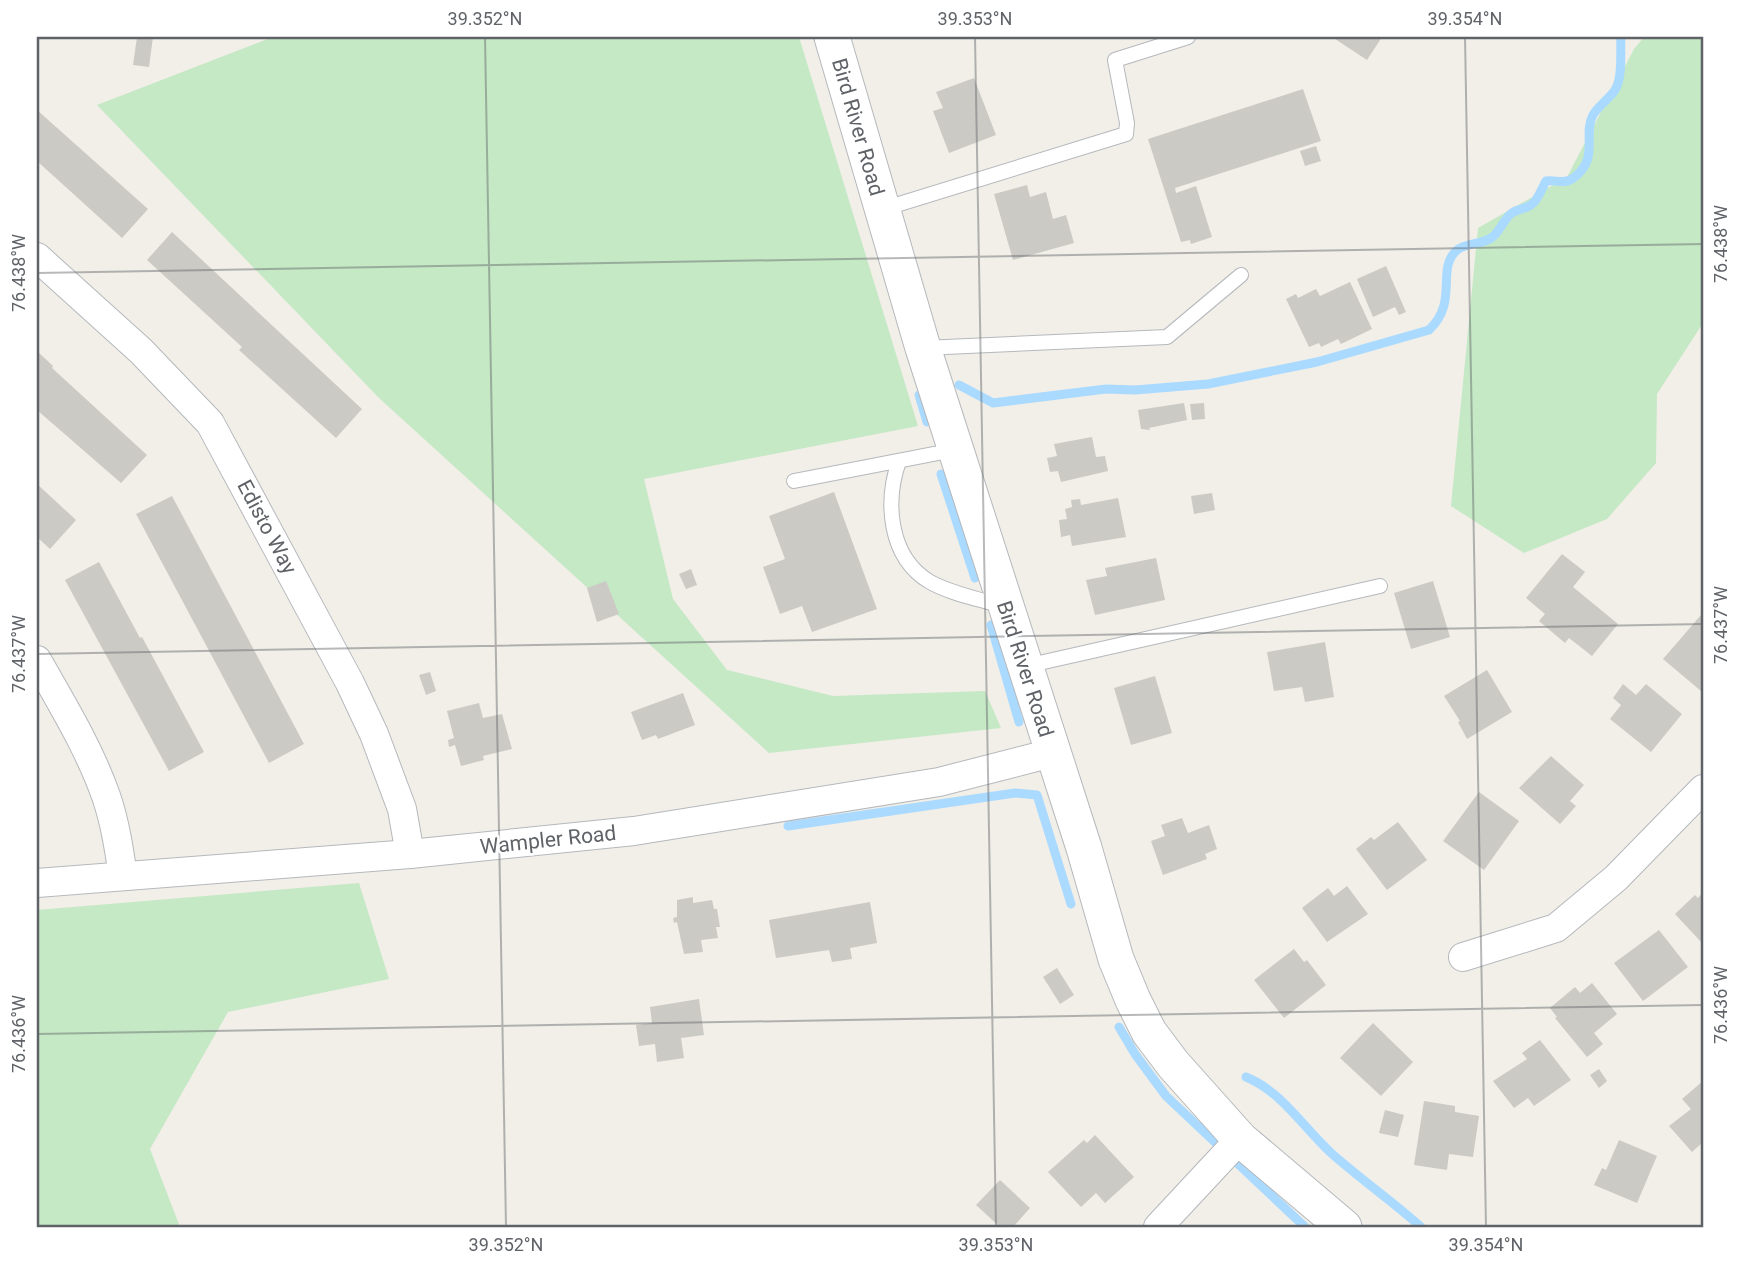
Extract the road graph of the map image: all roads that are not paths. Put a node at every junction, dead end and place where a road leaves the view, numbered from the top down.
1 (832, 37) edge
2 (1188, 37) edge
3 (881, 210) junction
4 (37, 257) edge
5 (1241, 275) dead end
6 (923, 348) junction
7 (956, 450) junction
8 (899, 460) junction
9 (794, 481) dead end
10 (1380, 586) dead end
11 (1006, 607) junction
12 (37, 660) edge
13 (1025, 666) junction
14 (1052, 753) junction
15 (1703, 789) edge
16 (410, 854) junction
17 (123, 876) junction
18 (37, 883) edge
19 (1463, 957) dead end
20 (1240, 1139) junction
21 (1158, 1227) edge
22 (1344, 1227) edge

1 - 3 street, Bird River Road
2 - 3 lane
3 - 6 street, Bird River Road
4 - 16 street, Edisto Way
5 - 6 lane
6 - 7 street, Bird River Road
7 - 8 lane
7 - 11 street, Bird River Road
8 - 9 lane
8 - 11 lane
10 - 13 lane
11 - 13 street, Bird River Road
12 - 17 street
13 - 14 street, Bird River Road
14 - 16 street, Wampler Road
14 - 20 street, Bird River Road
15 - 19 street
16 - 17 street, Wampler Road
17 - 18 street, Wampler Road
20 - 21 street
20 - 22 street, Bird River Road

